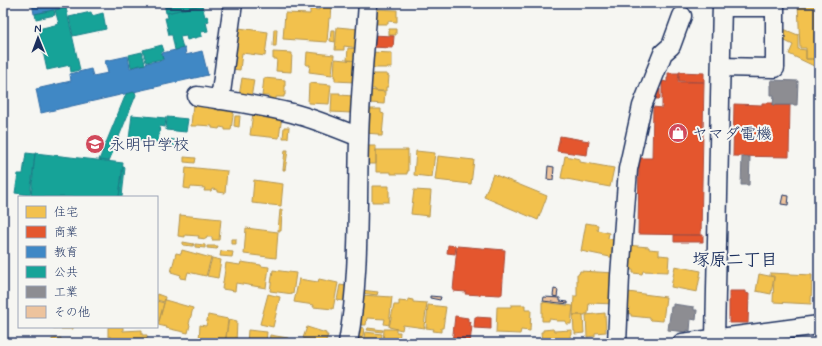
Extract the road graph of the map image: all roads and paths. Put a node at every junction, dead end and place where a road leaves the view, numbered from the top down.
1 (233, 3) edge
2 (368, 3) edge
3 (722, 5) edge
4 (682, 16) dead end
5 (721, 67) junction
6 (197, 96) dead end
7 (220, 100) junction
8 (359, 137) junction
9 (819, 325) edge
10 (716, 341) edge
11 (348, 343) edge
12 (617, 343) edge
13 (682, 343) edge

1 - 7 street
2 - 8 street
3 - 5 street
3 - 5 street
4 - 12 street
5 - 10 street
6 - 7 street
7 - 8 street
8 - 11 street
9 - 10 street
10 - 13 street

